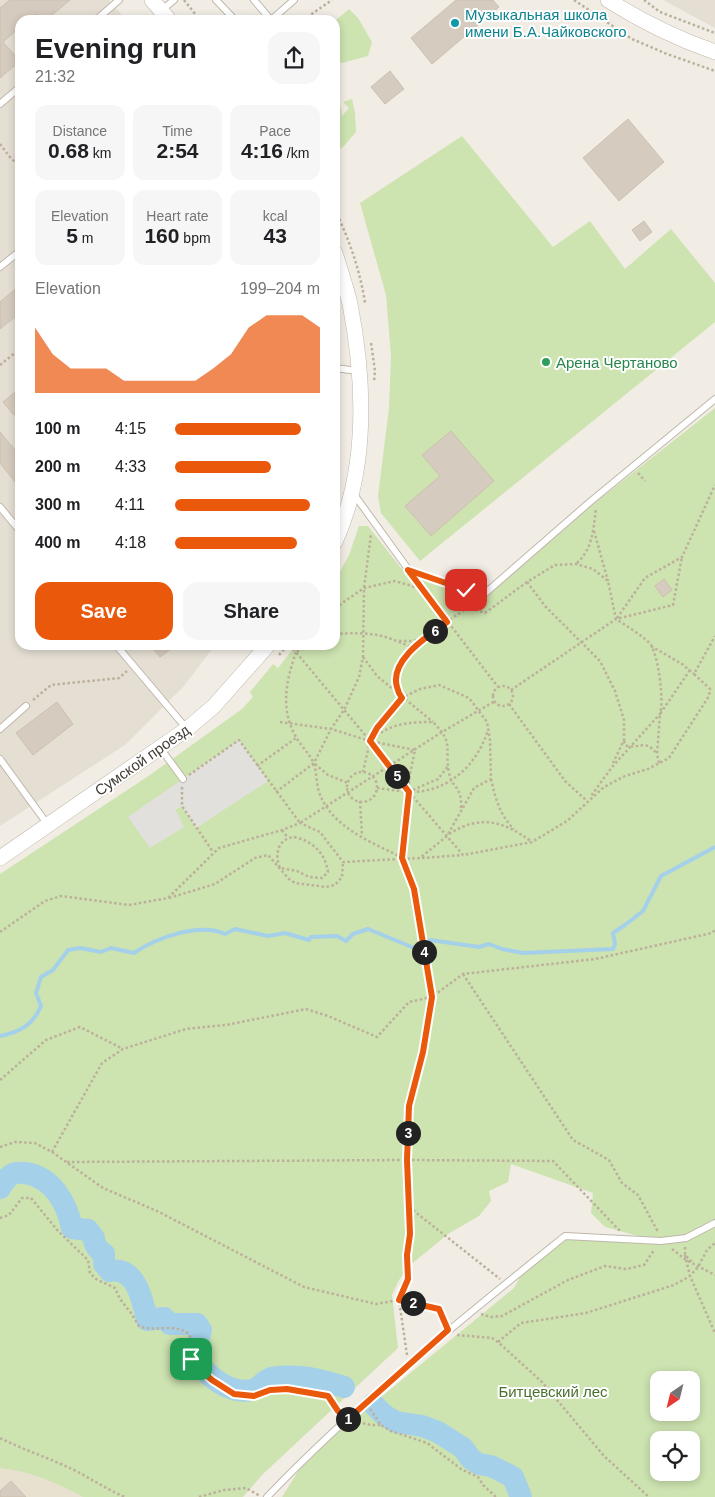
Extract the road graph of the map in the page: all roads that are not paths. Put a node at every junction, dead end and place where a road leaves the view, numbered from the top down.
1 (119, 0) edge
2 (174, 0) edge
3 (216, 0) edge
4 (254, 0) edge
5 (294, 0) edge
6 (608, 0) edge
7 (161, 10) edge
8 (102, 15) edge
9 (230, 15) edge
10 (267, 15) edge
11 (277, 15) edge
12 (715, 52) edge
13 (15, 91) edge
14 (0, 104) edge
15 (15, 255) edge
16 (0, 267) edge
17 (340, 270) edge
18 (340, 369) edge
19 (359, 371) junction
20 (715, 399) edge
21 (353, 493) junction
22 (0, 508) edge
23 (15, 525) edge
24 (340, 528) edge
25 (120, 650) edge
26 (274, 650) edge
27 (26, 706) road end
28 (0, 729) edge
29 (187, 729) junction
30 (161, 749) junction
31 (0, 759) edge
32 (183, 779) road end
33 (48, 825) junction
34 (0, 858) edge
35 (715, 1223) edge
36 (266, 1497) edge

1 - 8 lane
2 - 7 lane
3 - 9 lane
4 - 10 lane
5 - 11 lane
6 - 12 street
13 - 14 lane
15 - 16 lane
17 - 19 street
18 - 19 lane
19 - 21 street
20 - 21 lane
21 - 24 street
22 - 23 lane
25 - 29 lane
26 - 29 street, Сумской проезд
27 - 28 lane
29 - 30 street, Сумской проезд
30 - 32 lane
30 - 33 street, Сумской проезд
31 - 33 lane
33 - 34 street, Сумской проезд
35 - 36 lane

